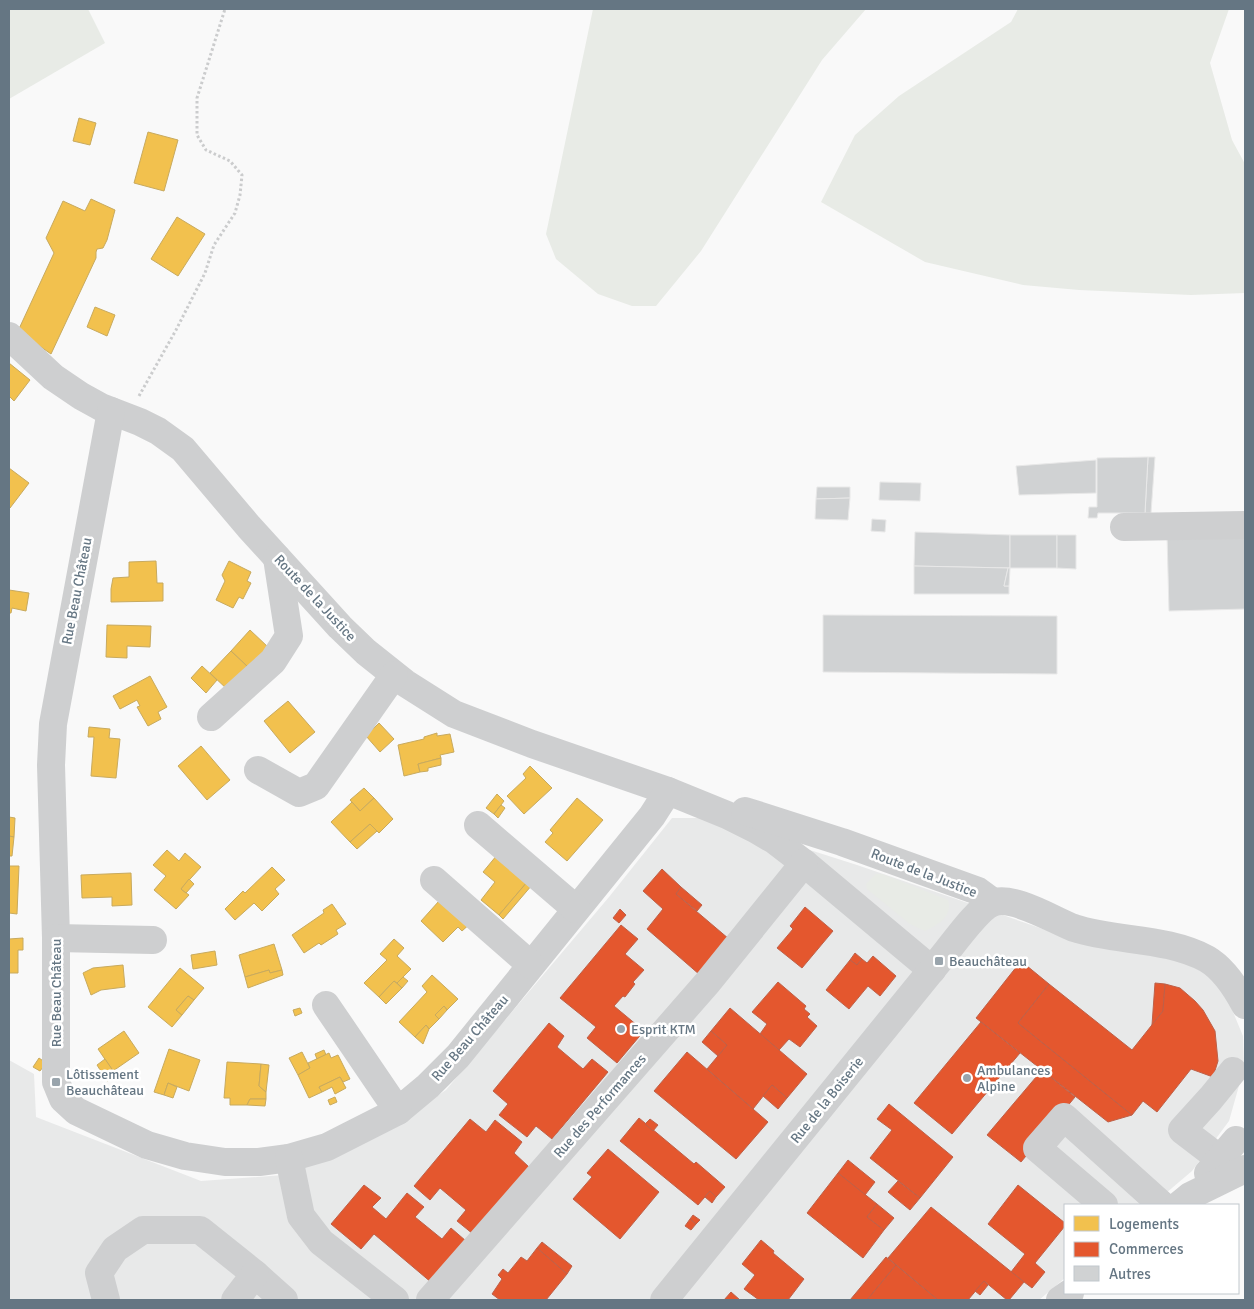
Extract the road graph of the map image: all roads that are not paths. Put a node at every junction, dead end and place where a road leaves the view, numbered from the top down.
1 (9, 336) edge
2 (120, 414) junction
3 (1245, 525) edge
4 (1124, 527) dead end
5 (277, 558) junction
6 (394, 675) junction
7 (211, 717) dead end
8 (258, 770) dead end
9 (668, 791) junction
10 (478, 825) dead end
11 (842, 842) junction
12 (811, 869) junction
13 (434, 880) dead end
14 (993, 902) junction
15 (576, 910) junction
16 (56, 938) junction
17 (153, 940) dead end
18 (531, 966) junction
19 (932, 970) junction
20 (326, 1005) dead end
21 (1245, 1005) edge
22 (1233, 1071) dead end
23 (398, 1111) junction
24 (1237, 1146) edge
25 (289, 1158) junction
26 (1245, 1169) edge
27 (1136, 1181) junction
28 (1185, 1201) edge
29 (1103, 1204) edge
30 (1117, 1204) edge
31 (1161, 1204) edge
32 (255, 1274) junction
33 (106, 1300) edge
34 (235, 1300) edge
35 (284, 1300) edge
36 (395, 1300) edge
37 (430, 1300) edge
38 (664, 1300) edge

1 - 2 street, Route de la Justice
2 - 5 street, Route de la Justice
2 - 16 street, Rue Beau Château
3 - 4 street
5 - 6 street, Route de la Justice
5 - 7 street
6 - 8 street
6 - 9 street, Route de la Justice
9 - 11 street, Route de la Justice
9 - 12 street, Route de la Justice
9 - 15 street, Rue Beau Château
10 - 15 street
11 - 12 street, Rue des Performances
11 - 14 street, Route de la Justice
12 - 19 street, Route de la Justice
12 - 37 street, Rue des Performances
13 - 18 street
14 - 19 street, Rue de la Boiserie
14 - 21 street, Route de la Justice
15 - 18 street, Rue Beau Château
16 - 17 street
16 - 25 street, Rue Beau Château
18 - 23 street, Rue Beau Château
19 - 38 street, Rue de la Boiserie
20 - 23 street
22 - 24 street
23 - 25 street, Rue Beau Château
24 - 28 street
25 - 36 street
26 - 28 street
27 - 29 street
27 - 30 street
27 - 31 street
32 - 33 street
32 - 34 street
32 - 35 street

